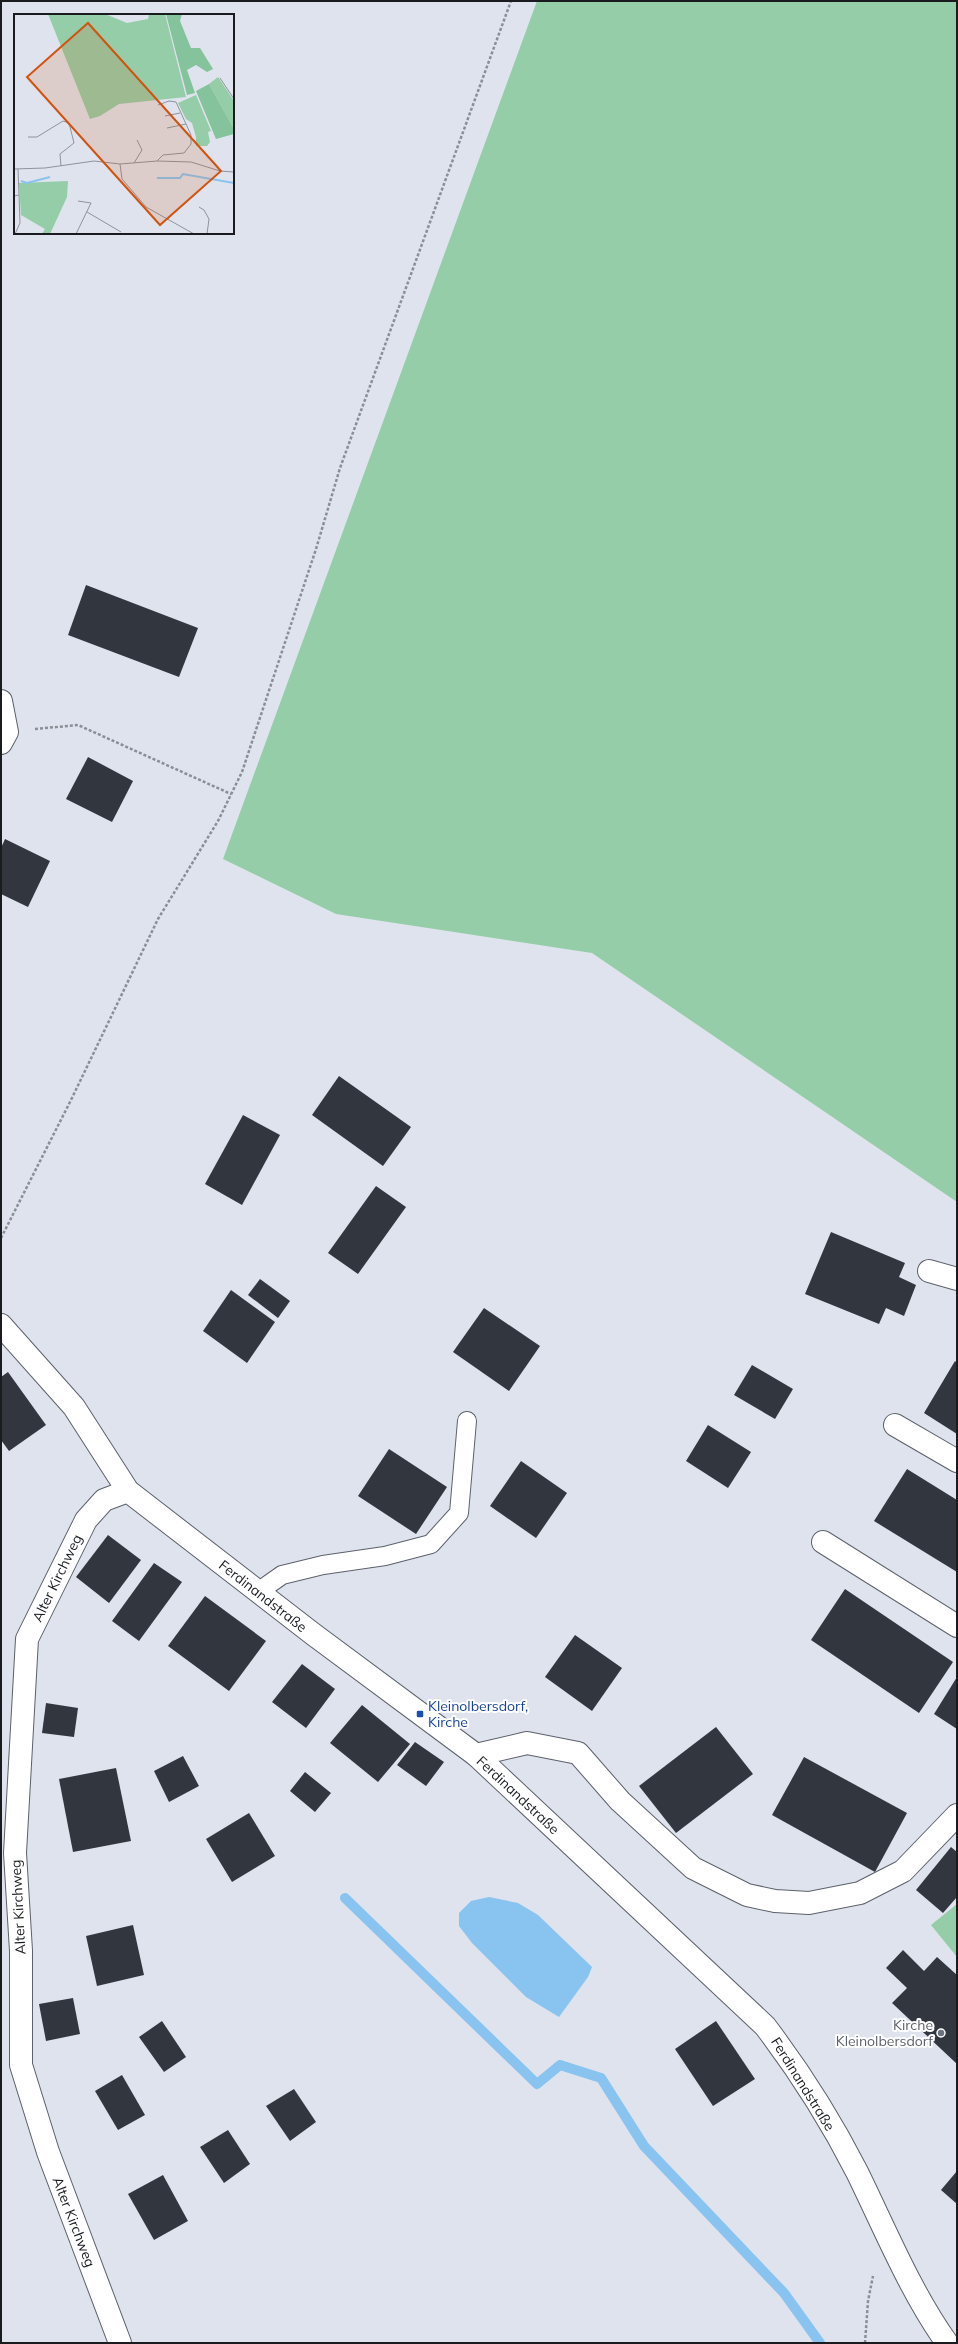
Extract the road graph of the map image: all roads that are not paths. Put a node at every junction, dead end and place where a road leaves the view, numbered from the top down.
1 (1, 701) edge
2 (4, 738) edge
3 (929, 1271) dead end
4 (957, 1279) edge
5 (1, 1325) edge
6 (468, 1421) dead end
7 (895, 1425) dead end
8 (957, 1461) edge
9 (128, 1491) junction
10 (823, 1542) dead end
11 (258, 1592) junction
12 (957, 1626) edge
13 (476, 1755) junction
14 (957, 1815) edge
15 (120, 2343) edge
16 (947, 2343) edge

1 - 2 street
3 - 4 street
5 - 9 street, Ferdinandstraße
6 - 11 lane
7 - 8 street
9 - 11 street, Ferdinandstraße
9 - 15 street, Alter Kirchweg
10 - 12 street
11 - 13 street, Ferdinandstraße
13 - 14 street
13 - 16 street, Ferdinandstraße

